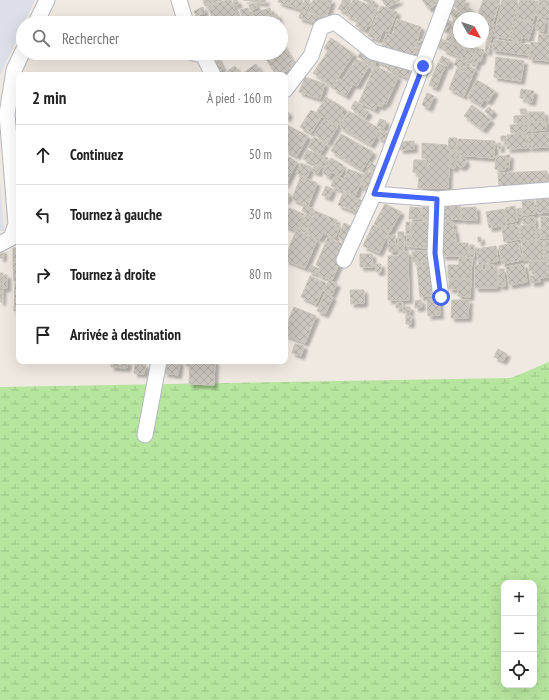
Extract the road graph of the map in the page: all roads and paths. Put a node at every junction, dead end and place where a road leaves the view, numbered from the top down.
1 (47, 0) edge
2 (179, 0) edge
3 (447, 0) edge
4 (39, 16) edge
5 (184, 16) edge
6 (19, 60) edge
7 (206, 60) edge
8 (423, 66) junction
9 (212, 72) edge
10 (288, 86) edge
11 (549, 190) edge
12 (374, 194) junction
13 (437, 199) junction
14 (16, 224) edge
15 (16, 231) edge
16 (0, 244) edge
17 (344, 260) dead end
18 (441, 297) dead end
19 (158, 364) edge
20 (145, 435) dead end

1 - 4 street
2 - 5 street
3 - 8 street
6 - 14 street
7 - 9 street
8 - 10 street
8 - 12 street
11 - 13 street
12 - 13 street
12 - 17 street
13 - 18 street
15 - 16 street
19 - 20 street

